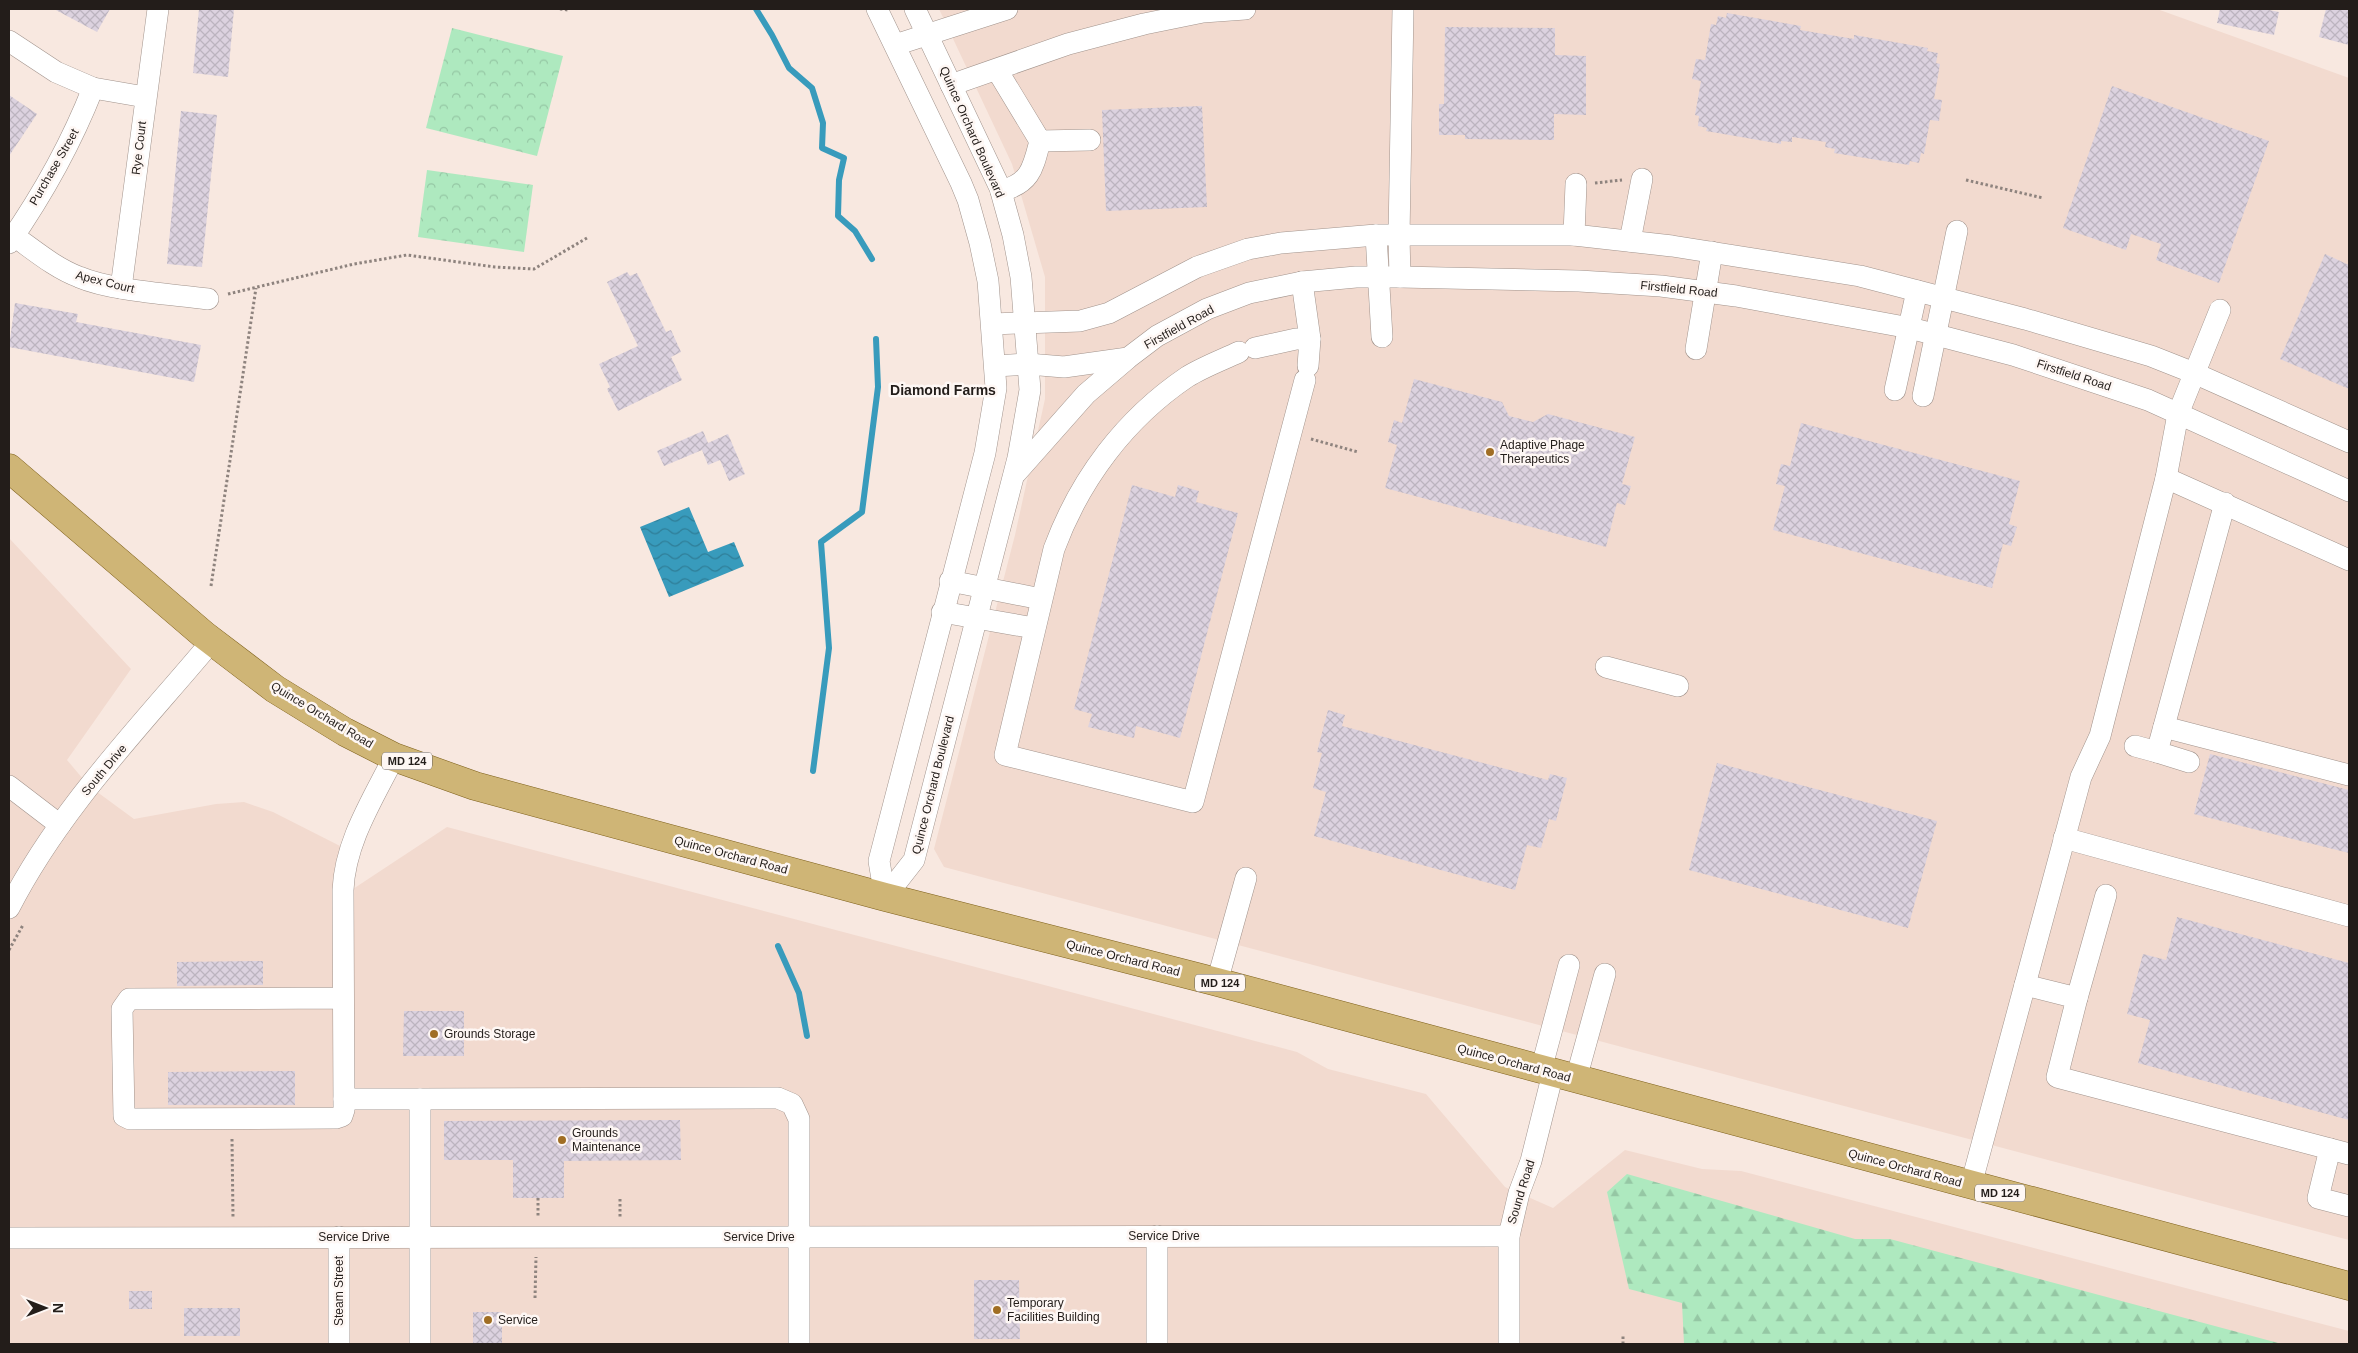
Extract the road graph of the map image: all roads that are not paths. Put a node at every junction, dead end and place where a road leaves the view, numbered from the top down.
1 (158, 9) edge
2 (878, 9) edge
3 (915, 9) edge
4 (1007, 9) edge
5 (1245, 9) edge
6 (1403, 9) edge
7 (927, 35) junction
8 (9, 41) edge
9 (895, 45) junction
10 (997, 70) junction
11 (951, 84) junction
12 (92, 88) junction
13 (145, 97) junction
14 (1090, 140) dead end
15 (1040, 141) junction
16 (1642, 179) road end
17 (1576, 184) road end
18 (1001, 191) junction
19 (1957, 230) dead end
20 (1376, 235) junction
21 (1574, 235) junction
22 (1398, 236) junction
23 (11, 240) edge
24 (1630, 241) junction
25 (1712, 252) junction
26 (1378, 277) junction
27 (1400, 277) junction
28 (1302, 282) junction
29 (121, 288) junction
30 (1706, 291) junction
31 (1917, 291) junction
32 (1944, 298) junction
33 (208, 299) road end
34 (2220, 310) dead end
35 (992, 324) junction
36 (1026, 324) junction
37 (1910, 328) junction
38 (1936, 334) junction
39 (1382, 337) dead end
40 (1310, 339) junction
41 (1696, 349) dead end
42 (1128, 358) junction
43 (1028, 364) junction
44 (994, 366) junction
45 (2194, 373) junction
46 (1895, 390) dead end
47 (1923, 396) dead end
48 (2178, 414) junction
49 (2349, 442) edge
50 (9, 468) edge
51 (1014, 475) junction
52 (2166, 478) junction
53 (2349, 491) edge
54 (2225, 503) junction
55 (2349, 560) edge
56 (950, 582) junction
57 (983, 588) junction
58 (1041, 599) junction
59 (942, 612) junction
60 (976, 617) junction
61 (1034, 628) junction
62 (212, 641) junction
63 (1606, 667) dead end
64 (1678, 686) dead end
65 (2164, 727) junction
66 (2135, 746) dead end
67 (2157, 752) junction
68 (394, 757) junction
69 (2188, 762) dead end
70 (2349, 775) edge
71 (9, 786) edge
72 (60, 825) junction
73 (2064, 838) junction
74 (1246, 878) dead end
75 (2106, 895) dead end
76 (885, 897) junction
77 (9, 908) edge
78 (2349, 916) edge
79 (1569, 965) dead end
80 (1604, 974) dead end
81 (1217, 982) junction
82 (2025, 985) junction
83 (344, 998) junction
84 (2077, 998) junction
85 (1557, 1074) junction
86 (344, 1099) junction
87 (420, 1099) junction
88 (2340, 1152) edge
89 (1971, 1185) junction
90 (2349, 1206) edge
91 (1157, 1236) junction
92 (1509, 1236) junction
93 (339, 1237) junction
94 (420, 1237) junction
95 (799, 1237) junction
96 (9, 1238) edge
97 (2349, 1286) edge
98 (339, 1344) edge
99 (420, 1344) edge
100 (799, 1344) edge
101 (1157, 1344) edge
102 (1509, 1344) edge

1 - 13 street, Rye Court
2 - 9 street
3 - 7 street, Quince Orchard Boulevard
4 - 7 street
5 - 10 street
6 - 22 street
7 - 9 street
7 - 11 street, Quince Orchard Boulevard
8 - 12 street
9 - 35 street
10 - 11 street
10 - 15 street
11 - 18 street, Quince Orchard Boulevard
12 - 13 street
12 - 23 street, Purchase Street
13 - 29 street, Rye Court
14 - 15 street
15 - 18 street
16 - 24 street
17 - 21 street
18 - 36 street, Quince Orchard Boulevard
19 - 32 street
20 - 22 street
20 - 26 street
20 - 36 street
21 - 22 street
21 - 24 street
22 - 27 street
23 - 29 street, Apex Court
24 - 25 street
25 - 30 street
25 - 31 street
26 - 27 street, Firstfield Road
26 - 28 street, Firstfield Road
26 - 39 street
27 - 30 street, Firstfield Road
28 - 40 street
28 - 42 street, Firstfield Road
29 - 33 street, Apex Court
30 - 37 street, Firstfield Road
30 - 41 street
31 - 32 street
31 - 37 street
32 - 38 street
32 - 45 street
34 - 45 street
35 - 36 street
35 - 44 street
36 - 43 street, Quince Orchard Boulevard
37 - 38 street, Firstfield Road
37 - 46 street
38 - 47 street
38 - 48 street, Firstfield Road
40 - 58 street
40 - 61 street
42 - 43 street, Firstfield Road
42 - 51 street
43 - 44 street, Firstfield Road
43 - 51 street, Quince Orchard Boulevard
44 - 56 street
45 - 48 street
45 - 49 street
48 - 52 street
48 - 53 street, Firstfield Road
50 - 62 main road, Quince Orchard Road / MD 124
51 - 57 street, Quince Orchard Boulevard
52 - 54 street
52 - 73 street
54 - 55 street
54 - 65 street
56 - 57 street
56 - 59 street
57 - 58 street
57 - 60 street, Quince Orchard Boulevard
58 - 61 street
59 - 60 street
59 - 76 street
60 - 61 street
60 - 76 street, Quince Orchard Boulevard
62 - 68 main road, Quince Orchard Road / MD 124
62 - 72 street, South Drive
63 - 64 street
65 - 67 street
65 - 70 street
66 - 67 street
67 - 69 street
68 - 76 main road, Quince Orchard Road / MD 124
68 - 83 street
71 - 72 street
72 - 77 street, South Drive
73 - 78 street
73 - 82 street
74 - 81 street
75 - 84 street
76 - 81 main road, Quince Orchard Road / MD 124
79 - 85 street
80 - 85 street
81 - 85 main road, Quince Orchard Road / MD 124
82 - 84 street
82 - 89 street
83 - 86 street
83 - 86 street
84 - 88 street
85 - 89 main road, Quince Orchard Road / MD 124
85 - 92 street, Sound Road
86 - 87 street
87 - 94 street
87 - 95 street
88 - 90 street
89 - 97 main road, Quince Orchard Road / MD 124
91 - 92 street, Service Drive
91 - 95 street, Service Drive
91 - 101 street
92 - 102 street, Sound Road
93 - 94 street, Service Drive
93 - 96 street, Service Drive
93 - 98 street, Steam Street
94 - 95 street, Service Drive
94 - 99 street
95 - 100 street

